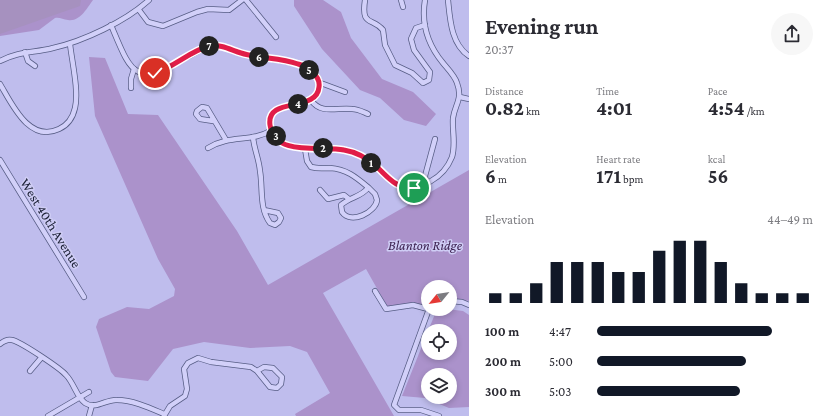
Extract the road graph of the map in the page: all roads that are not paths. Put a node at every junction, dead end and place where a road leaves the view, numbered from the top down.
1 (149, 0) edge
2 (242, 0) edge
3 (246, 0) edge
4 (365, 0) edge
5 (401, 0) edge
6 (425, 0) edge
7 (448, 0) edge
8 (403, 7) dead end
9 (139, 10) junction
10 (111, 25) junction
11 (425, 25) junction
12 (276, 37) dead end
13 (70, 44) junction
14 (25, 52) junction
15 (469, 56) edge
16 (0, 61) edge
17 (35, 66) dead end
18 (134, 69) junction
19 (318, 82) junction
20 (0, 84) edge
21 (131, 88) dead end
22 (345, 92) dead end
23 (460, 97) junction
24 (469, 99) edge
25 (310, 100) junction
26 (368, 114) dead end
27 (213, 121) dead end
28 (272, 130) junction
29 (253, 137) junction
30 (435, 139) dead end
31 (226, 140) junction
32 (208, 148) dead end
33 (305, 149) junction
34 (0, 160) edge
35 (426, 184) junction
36 (368, 188) junction
37 (320, 190) dead end
38 (349, 199) junction
39 (264, 210) dead end
40 (375, 291) dead end
41 (84, 297) dead end
42 (457, 302) edge
43 (469, 304) edge
44 (421, 307) edge
45 (426, 316) edge
46 (0, 344) edge
47 (41, 358) junction
48 (30, 371) dead end
49 (257, 371) junction
50 (89, 392) dead end
51 (79, 397) junction
52 (92, 405) junction
53 (164, 415) edge
54 (48, 416) edge
55 (89, 416) edge
56 (439, 416) edge

1 - 9 street
2 - 9 street
3 - 12 street
4 - 11 street
5 - 8 street
6 - 11 street
7 - 15 street
9 - 10 street
10 - 13 street
10 - 18 street
11 - 23 street
13 - 14 street
13 - 20 street
14 - 16 street
14 - 17 street
18 - 19 street
18 - 21 street
19 - 22 street
19 - 25 street
23 - 24 street
23 - 35 street
25 - 26 street
25 - 28 street
27 - 31 street
28 - 29 street
28 - 33 street
29 - 31 street
29 - 39 street
30 - 35 street
31 - 32 street
33 - 35 street
33 - 36 street
34 - 41 street, West 40th Avenue
36 - 38 street
36 - 38 street
37 - 38 street
40 - 44 street
42 - 43 street
45 - 56 street
46 - 47 street
47 - 48 street
47 - 51 street
49 - 49 street
49 - 53 street
50 - 51 street
51 - 52 street
51 - 54 street
52 - 53 street
52 - 55 street

